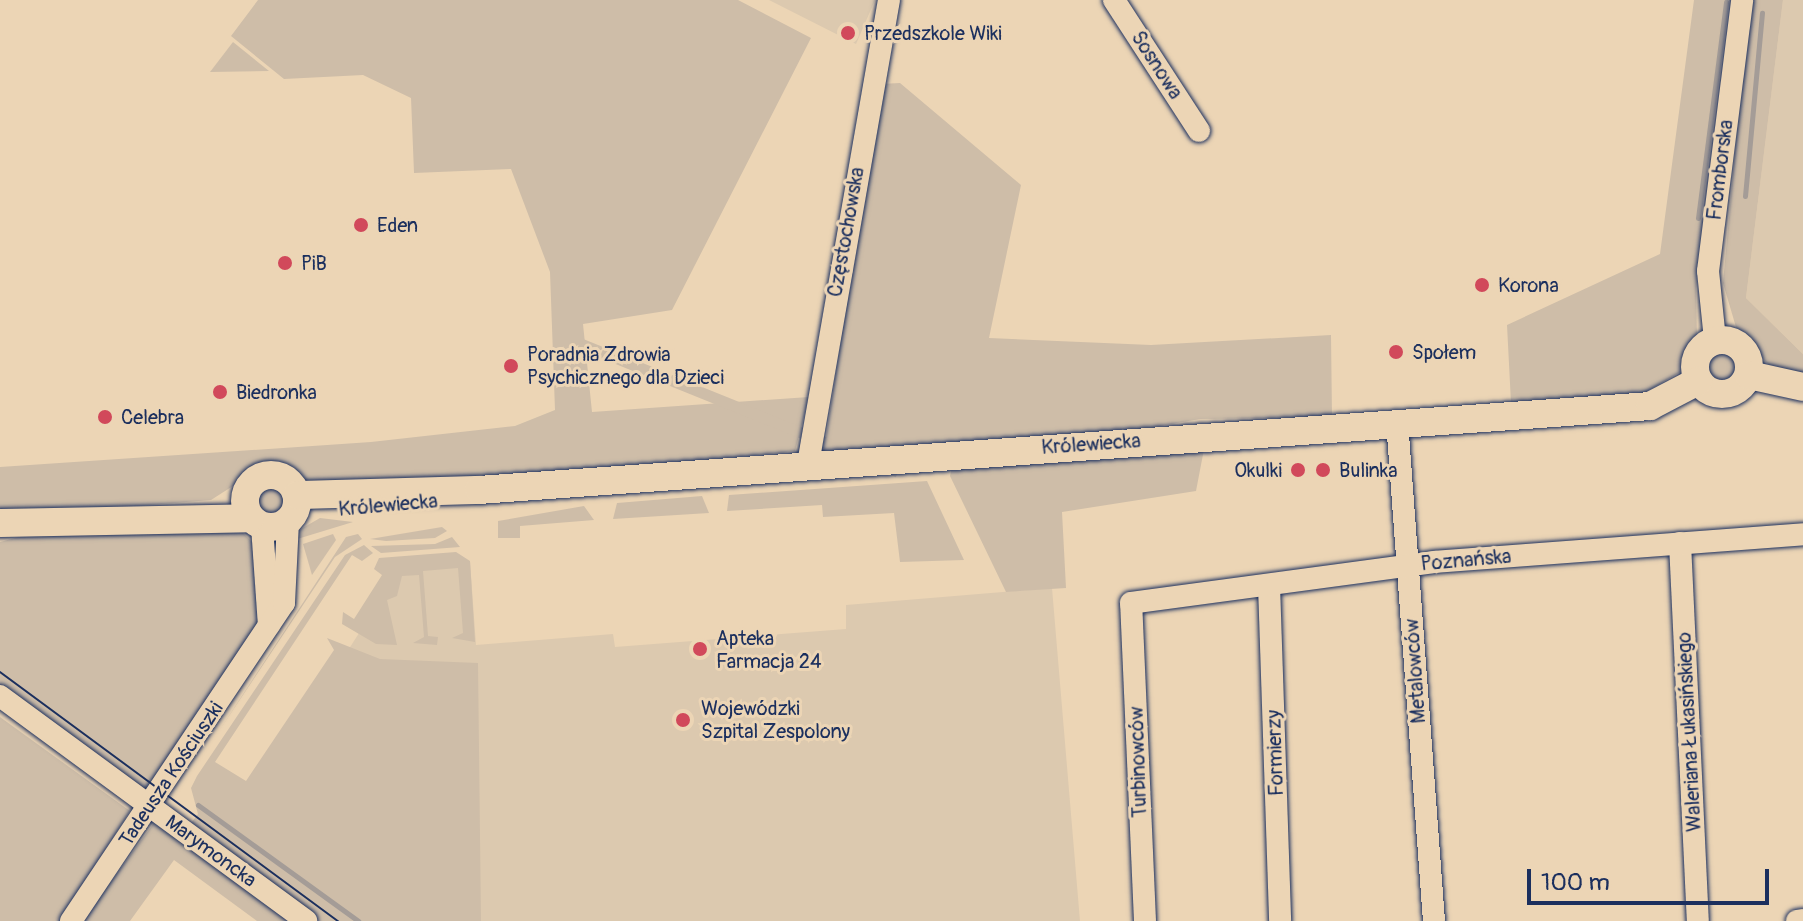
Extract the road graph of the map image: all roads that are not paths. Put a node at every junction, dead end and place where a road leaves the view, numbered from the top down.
1 (889, 0) edge
2 (1114, 0) edge
3 (1742, 0) edge
4 (1199, 131) dead end
5 (1715, 340) junction
6 (1749, 375) junction
7 (1698, 381) junction
8 (1803, 387) edge
9 (1397, 421) junction
10 (808, 464) junction
11 (273, 512) junction
12 (0, 523) edge
13 (52, 523) junction
14 (0, 532) edge
15 (1803, 534) edge
16 (1680, 543) junction
17 (1408, 564) junction
18 (1269, 585) junction
19 (1131, 603) joint
20 (0, 696) edge
21 (149, 806) junction
22 (1803, 920) edge
23 (71, 921) edge
24 (306, 921) edge
25 (1145, 921) edge
26 (1280, 921) edge
27 (1434, 921) edge
28 (1698, 921) edge
29 (1797, 921) edge

1 - 10 street, Częstochowska
2 - 4 street, Sosnowa
3 - 5 street, Fromborska
5 - 6 main road
5 - 7 main road
6 - 7 main road
6 - 8 main road
7 - 9 main road, Królewiecka
9 - 10 main road, Królewiecka
9 - 17 street, Metalowców
10 - 11 main road, Królewiecka
11 - 13 main road, Królewiecka
11 - 21 street, Tadeusza Kościuszki
12 - 13 main road, Królewiecka
13 - 14 main road, Królewiecka
15 - 16 street, Poznańska
16 - 17 street, Poznańska
16 - 28 street, Waleriana Łukasińskiego
17 - 18 street, Poznańska
17 - 27 street, Metalowców
18 - 19 street, Poznańska
18 - 26 street, Formierzy
19 - 25 street, Turbinowców
20 - 21 street, Marymoncka
21 - 23 street, Tadeusza Kościuszki
21 - 24 street, Marymoncka
22 - 29 street

